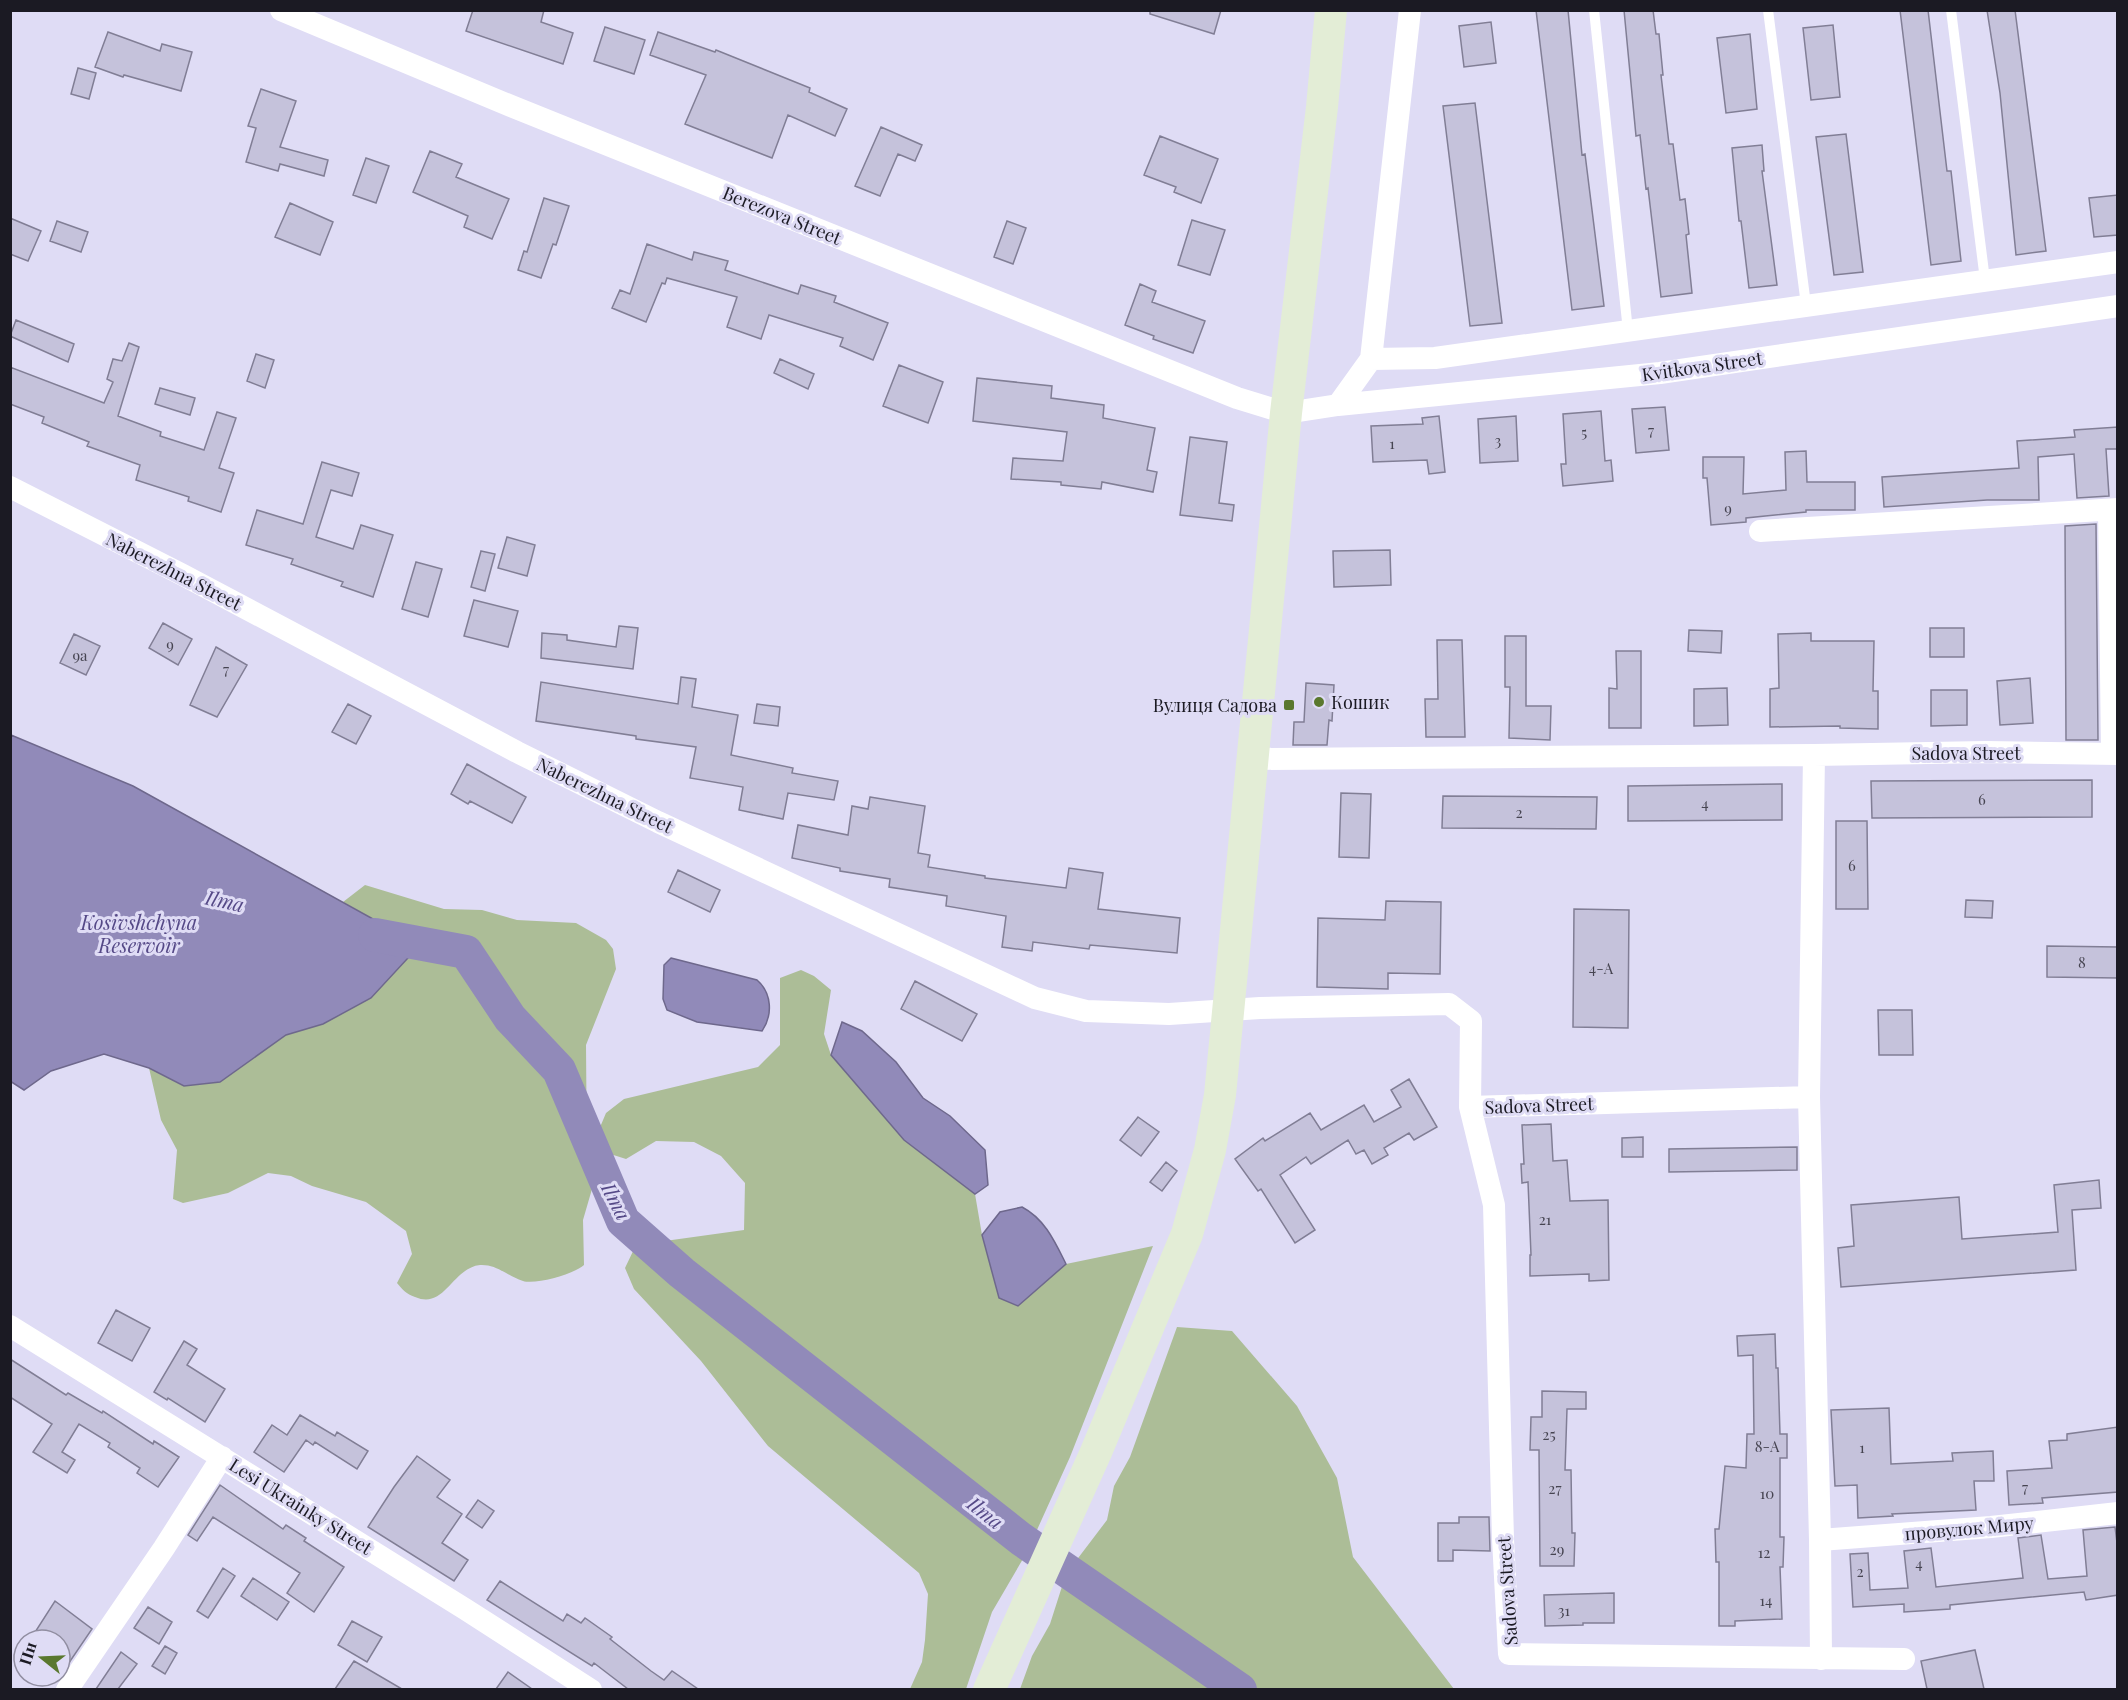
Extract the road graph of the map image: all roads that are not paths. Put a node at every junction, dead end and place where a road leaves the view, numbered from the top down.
1 (281, 10) edge
2 (1331, 10) edge
3 (1410, 10) edge
4 (1594, 10) edge
5 (1768, 10) edge
6 (1951, 10) edge
7 (2118, 262) edge
8 (1985, 280) junction
9 (1806, 305) junction
10 (2118, 306) edge
11 (1628, 331) junction
12 (1371, 358) junction
13 (1338, 405) junction
14 (1286, 414) junction
15 (10, 487) edge
16 (2114, 510) edge
17 (1760, 531) dead end
18 (2115, 754) edge
19 (1814, 755) junction
20 (1254, 759) junction
21 (1228, 1010) junction
22 (1809, 1097) junction
23 (1470, 1107) junction
24 (10, 1326) edge
25 (222, 1457) junction
26 (2118, 1513) edge
27 (1820, 1540) junction
28 (1821, 1659) junction
29 (1904, 1659) dead end
30 (67, 1689) edge
31 (591, 1689) edge
32 (989, 1689) edge

1 - 14 street, Berezova Street
2 - 14 street
3 - 12 street
4 - 11 lane
5 - 9 lane
6 - 8 lane
7 - 8 street
8 - 9 street
9 - 11 street
10 - 13 street, Kvitkova Street
11 - 12 street
12 - 13 street
13 - 14 street, Kvitkova Street
14 - 20 street
15 - 21 street, Naberezhna Street
16 - 17 street
16 - 18 street
18 - 19 street, Sadova Street
19 - 20 street, Sadova Street
19 - 22 street
20 - 21 street
21 - 23 street, Naberezhna Street
21 - 32 street
22 - 23 street, Sadova Street
22 - 27 street
23 - 28 street, Sadova Street
24 - 25 street, Lesi Ukrainky Street
25 - 30 street
25 - 31 street, Lesi Ukrainky Street
26 - 27 street, провулок Миру
27 - 28 street
28 - 29 street

